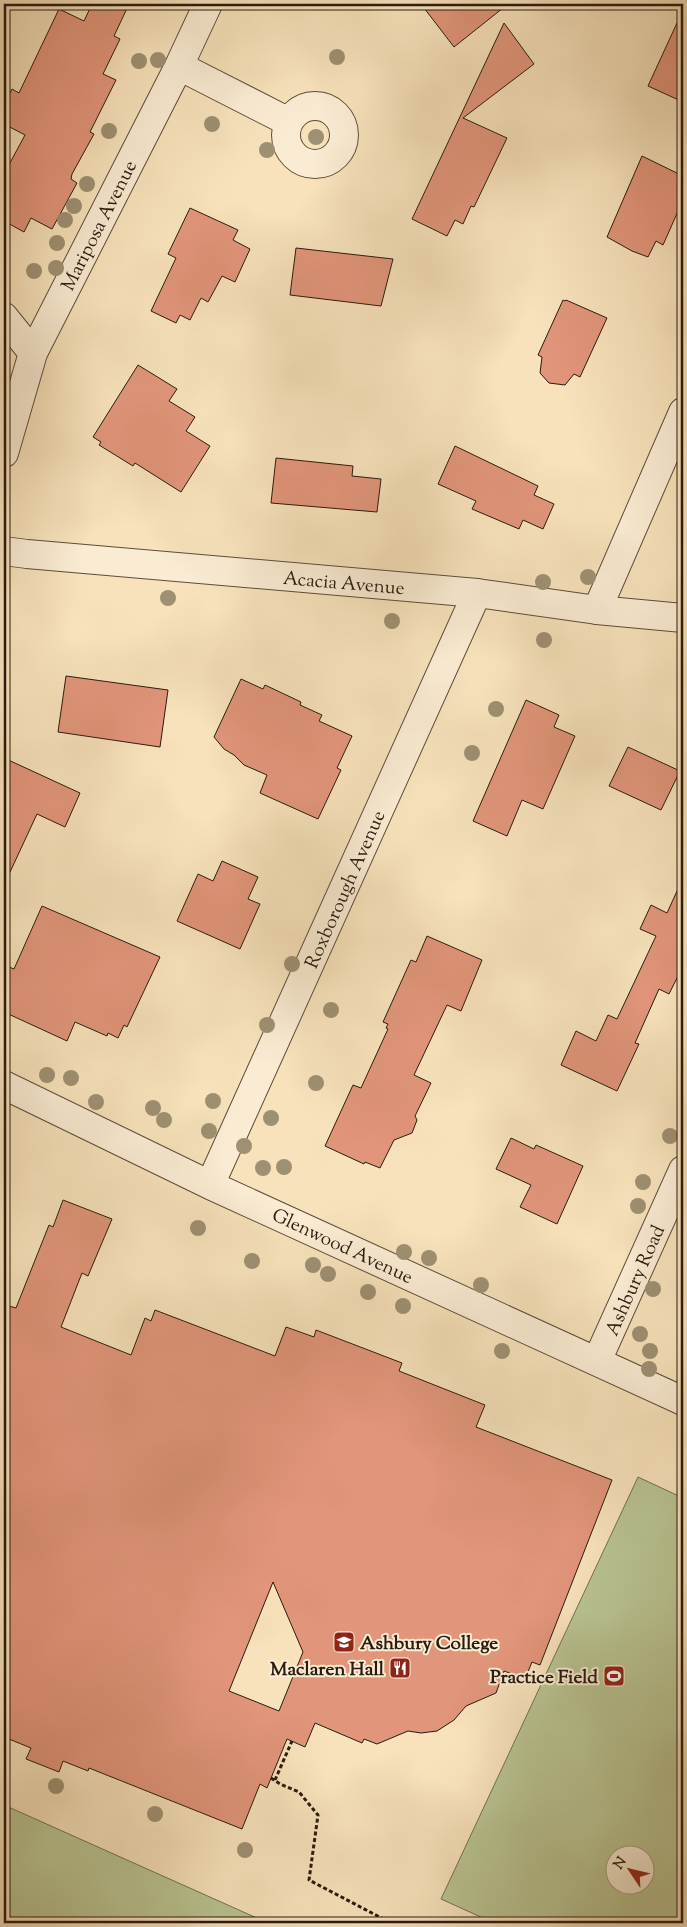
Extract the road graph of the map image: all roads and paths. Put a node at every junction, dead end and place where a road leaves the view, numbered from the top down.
1 (208, 4) edge
2 (178, 66) junction
3 (289, 122) dead end
4 (4, 317) edge
5 (34, 353) junction
6 (683, 412) edge
7 (4, 453) edge
8 (4, 551) edge
9 (477, 593) junction
10 (597, 610) junction
11 (683, 618) edge
12 (4, 1085) edge
13 (683, 1170) edge
14 (210, 1185) junction
15 (597, 1361) junction
16 (683, 1401) edge
17 (292, 1741) dead end
18 (391, 1923) edge

1 - 2 street, Mariposa Avenue
2 - 3 street
2 - 5 street, Mariposa Avenue
4 - 5 street
5 - 7 street, Mariposa Avenue
6 - 10 street
8 - 9 street, Acacia Avenue
9 - 10 street, Acacia Avenue
9 - 14 street, Roxborough Avenue
10 - 11 street, Acacia Avenue
12 - 14 street, Glenwood Avenue
13 - 15 street, Ashbury Road
14 - 15 street, Glenwood Avenue
15 - 16 street, Glenwood Avenue
17 - 18 path

